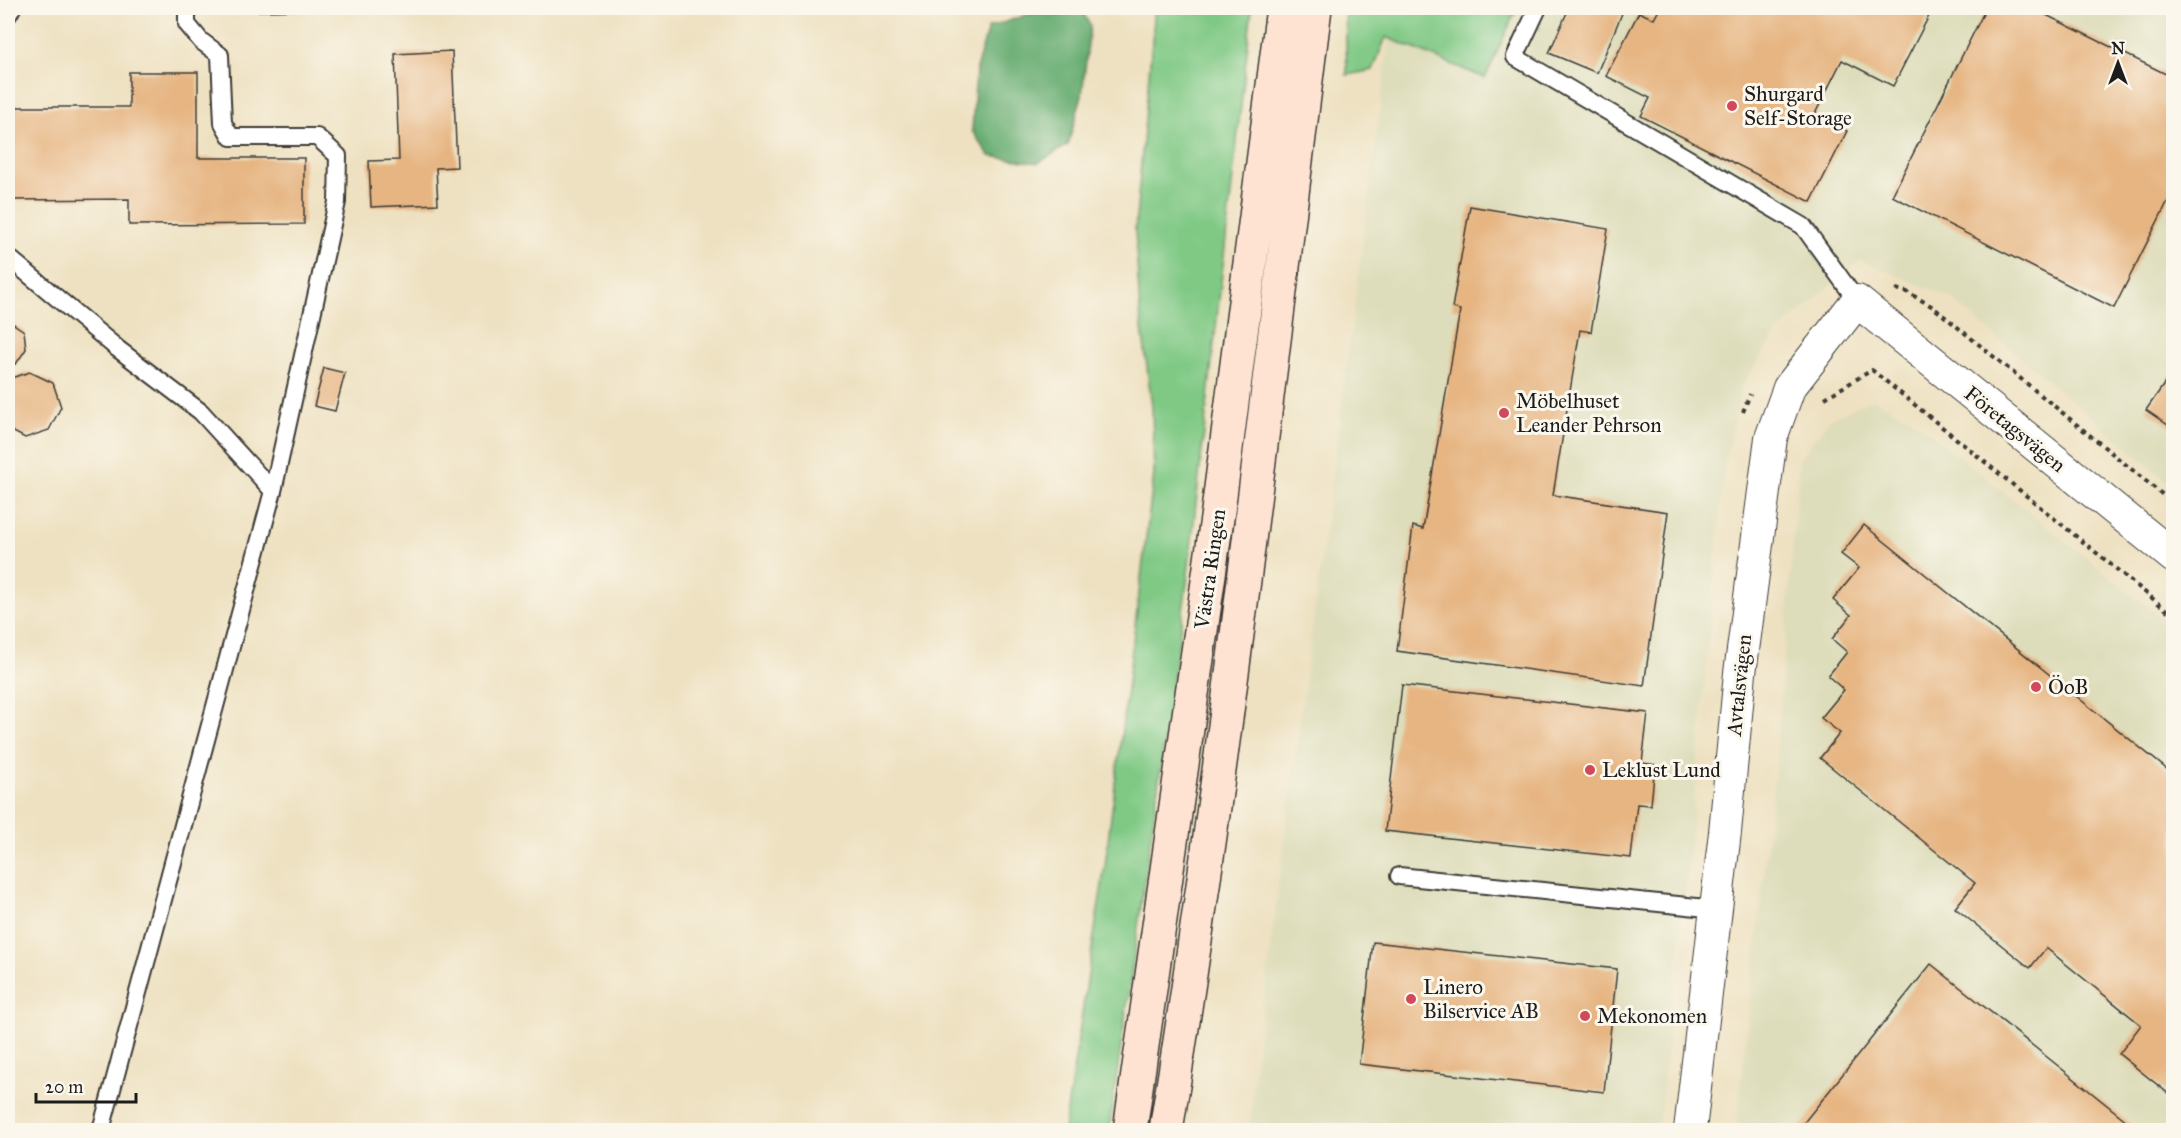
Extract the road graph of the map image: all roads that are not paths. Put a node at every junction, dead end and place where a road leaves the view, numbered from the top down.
1 (12, 8) edge
2 (187, 8) edge
3 (1283, 8) edge
4 (1315, 8) edge
5 (1538, 8) edge
6 (8, 15) edge
7 (8, 257) edge
8 (1857, 301) junction
9 (273, 491) junction
10 (2174, 557) edge
11 (1399, 876) dead end
12 (1716, 909) junction
13 (101, 1131) edge
14 (1130, 1131) edge
15 (1166, 1131) edge
16 (1690, 1131) edge

1 - 6 lane
2 - 9 lane
3 - 14 main road, Västra Ringen
4 - 15 main road, Västra Ringen
5 - 8 lane
7 - 9 lane
8 - 10 street, Företagsvägen
8 - 12 street, Avtalsvägen
9 - 13 lane
11 - 12 lane
12 - 16 street, Avtalsvägen

